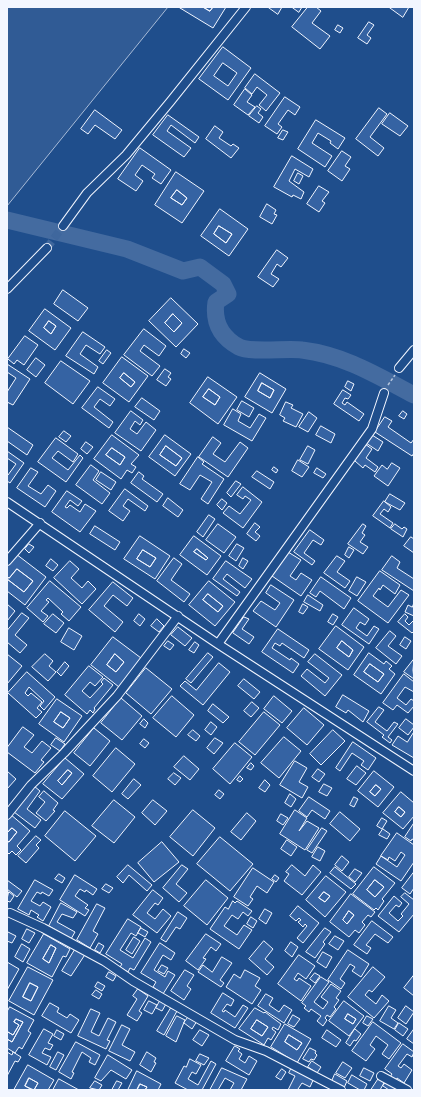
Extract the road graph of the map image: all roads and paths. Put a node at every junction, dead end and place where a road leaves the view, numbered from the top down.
1 (246, 7) edge
2 (63, 226) tunnel mouth
3 (47, 248) tunnel mouth
4 (7, 289) edge
5 (414, 350) edge
6 (399, 368) joint
7 (384, 393) joint
8 (7, 502) edge
9 (40, 523) junction
10 (7, 561) edge
11 (178, 616) junction
12 (218, 644) junction
13 (414, 771) edge
14 (7, 815) edge
15 (10, 913) dead end
16 (381, 1076) dead end
17 (341, 1090) edge
18 (407, 1090) edge

1 - 2 street
3 - 4 street
5 - 6 street
6 - 7 path
7 - 12 street
8 - 9 street
9 - 10 street
9 - 11 street
11 - 12 street
11 - 14 street
12 - 13 street
15 - 17 street
16 - 18 street

